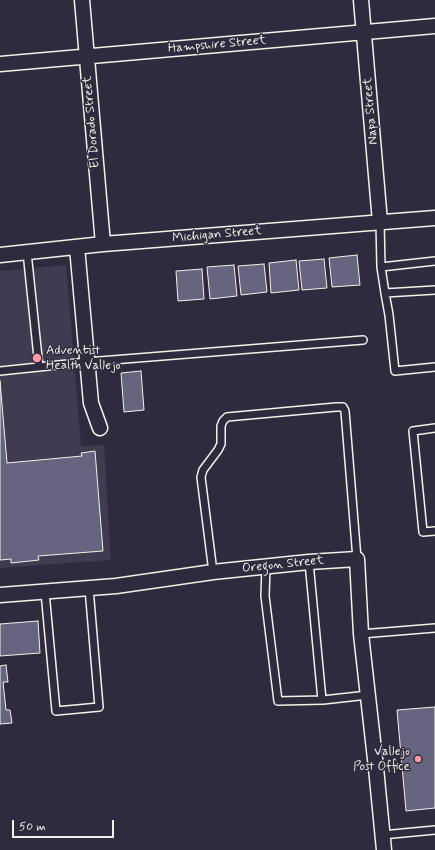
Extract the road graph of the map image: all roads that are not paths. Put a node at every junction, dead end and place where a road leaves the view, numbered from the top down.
1 (82, 0) edge
2 (361, 0) edge
3 (435, 26) edge
4 (364, 32) junction
5 (87, 56) junction
6 (0, 64) edge
7 (435, 218) edge
8 (380, 222) junction
9 (103, 244) junction
10 (77, 247) junction
11 (27, 252) junction
12 (0, 255) edge
13 (435, 261) edge
14 (381, 267) junction
15 (435, 290) edge
16 (386, 293) junction
17 (363, 340) dead end
18 (87, 362) junction
19 (39, 367) junction
20 (435, 367) edge
21 (0, 371) edge
22 (100, 428) dead end
23 (435, 428) edge
24 (435, 531) edge
25 (357, 559) junction
26 (309, 562) junction
27 (266, 567) junction
28 (213, 572) junction
29 (89, 588) junction
30 (45, 592) junction
31 (0, 595) edge
32 (435, 628) edge
33 (361, 634) junction
34 (368, 695) junction
35 (322, 700) junction
36 (435, 830) edge
37 (382, 834) junction
38 (384, 850) edge

1 - 5 street, El Dorado Street
2 - 4 street, Napa Street
3 - 4 street, Hampshire Street
4 - 5 street, Hampshire Street
4 - 8 street, Napa Street
5 - 6 street, Hampshire Street
5 - 9 street, El Dorado Street
7 - 8 street, Michigan Street
8 - 9 street, Michigan Street
8 - 14 lane
9 - 10 street, Michigan Street
10 - 11 street, Michigan Street
10 - 18 street
11 - 12 street, Michigan Street
11 - 19 lane
13 - 14 lane
14 - 16 lane
15 - 16 lane
16 - 20 lane
17 - 18 lane
18 - 19 lane
18 - 22 street
19 - 21 lane
23 - 24 lane
25 - 26 street, Oregon Street
25 - 28 lane
25 - 33 street
26 - 27 street, Oregon Street
26 - 35 lane
27 - 28 street, Oregon Street
27 - 35 lane
28 - 29 street, Oregon Street
29 - 30 street, Oregon Street
29 - 30 lane
30 - 31 street, Oregon Street
32 - 33 lane
33 - 34 street
34 - 35 lane
34 - 37 street
36 - 37 lane
37 - 38 street

